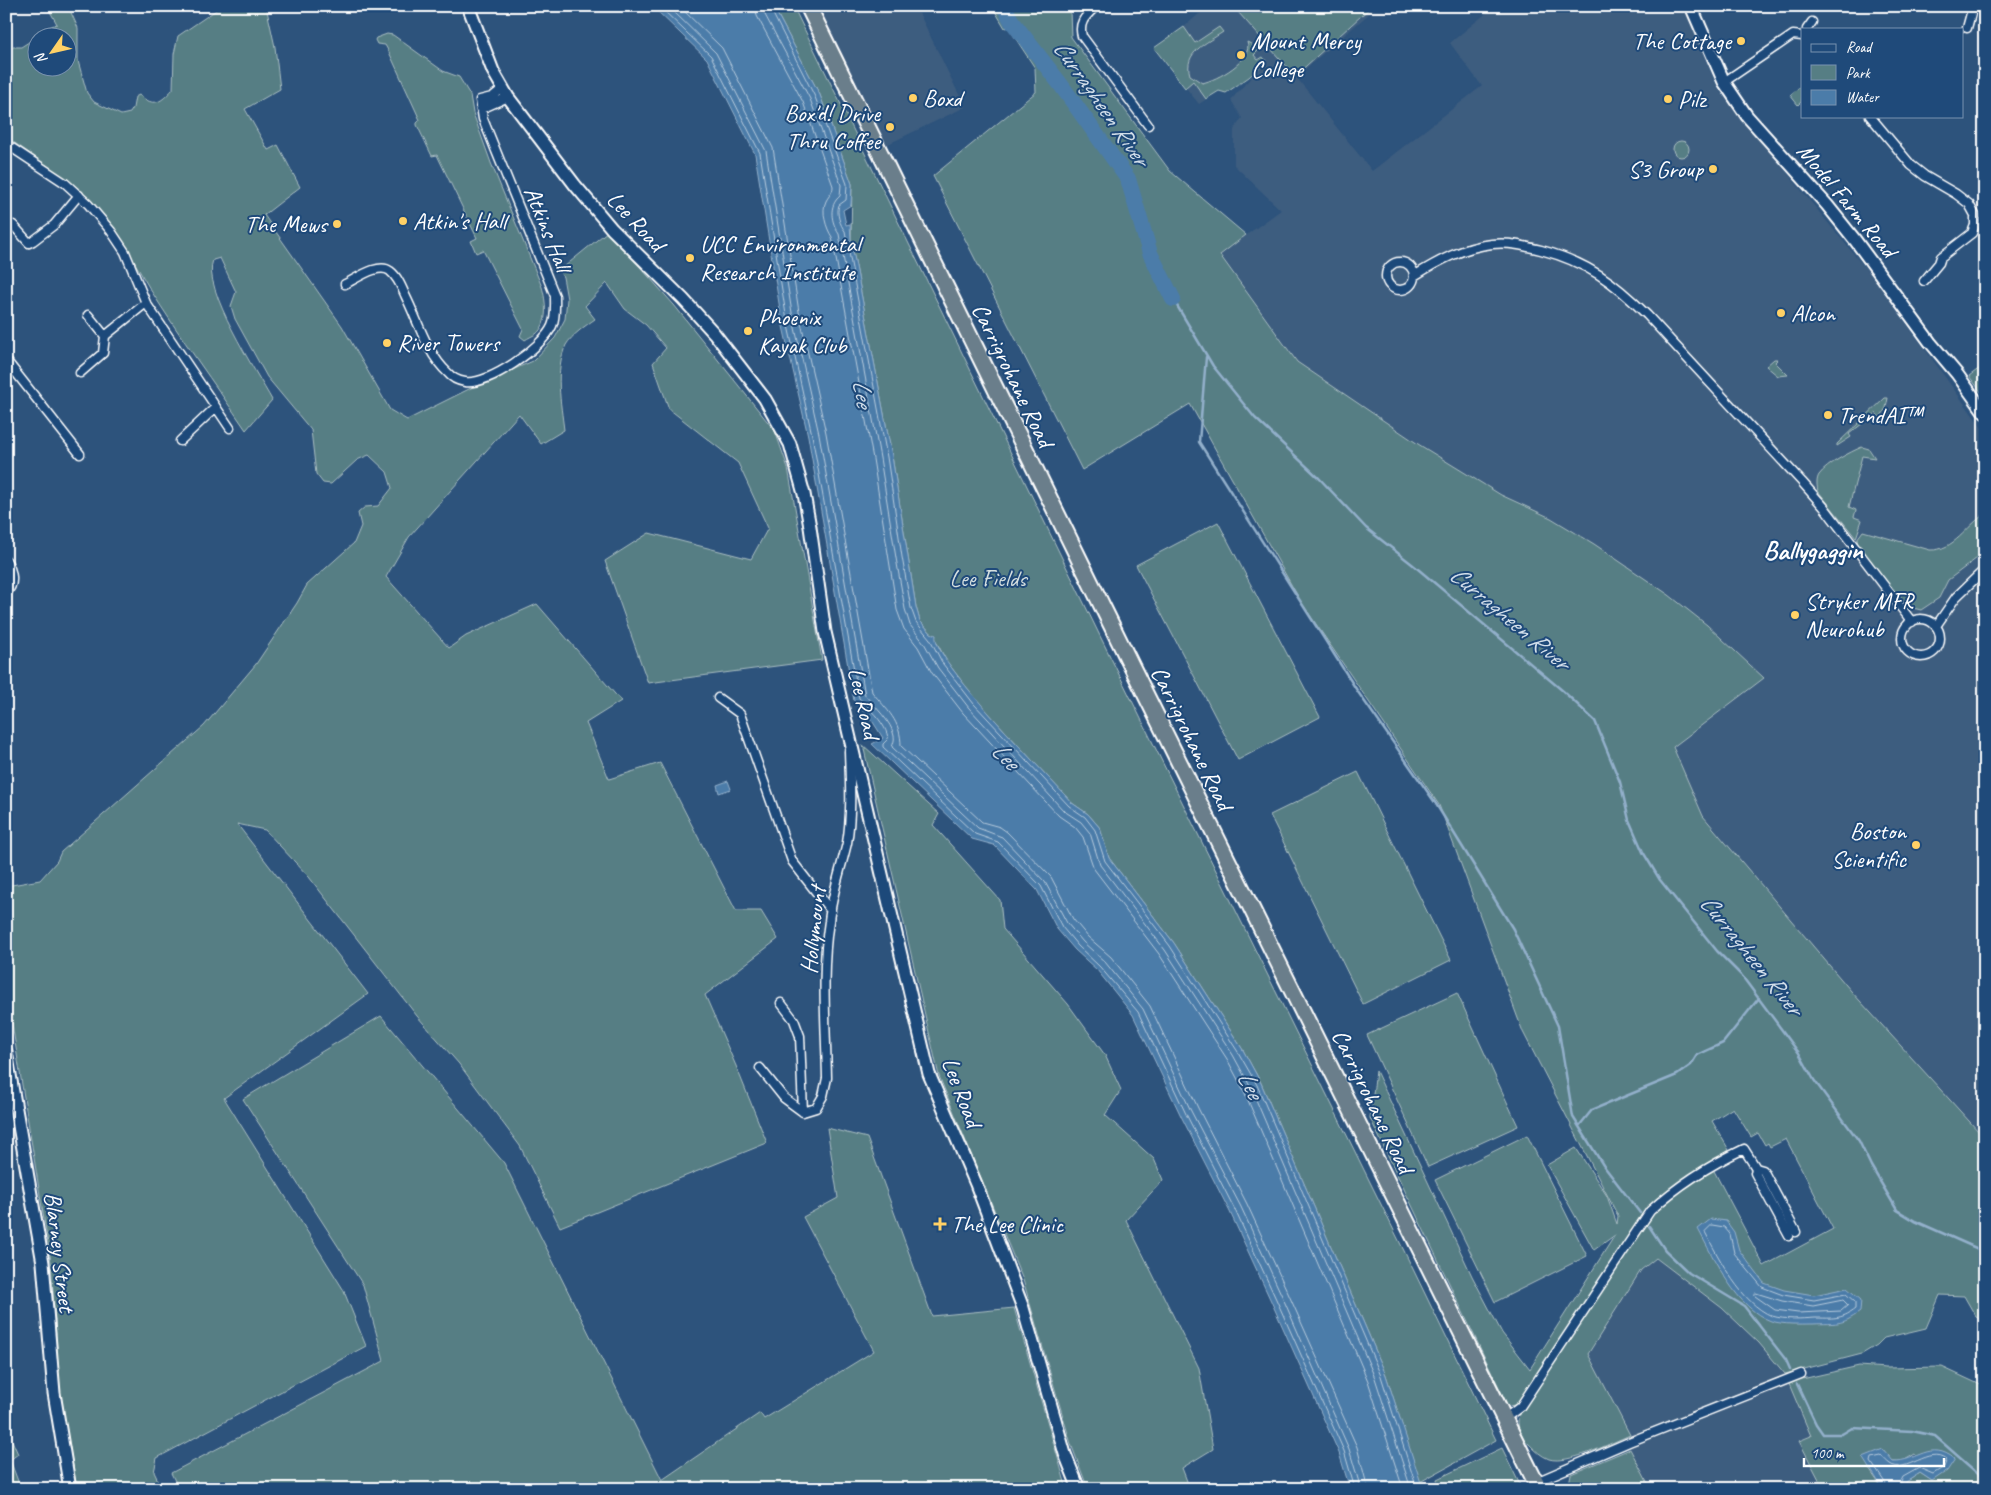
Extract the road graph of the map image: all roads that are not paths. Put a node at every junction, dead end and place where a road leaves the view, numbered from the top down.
1 (468, 6) edge
2 (808, 6) edge
3 (1096, 6) edge
4 (1690, 6) edge
5 (1971, 7) edge
6 (1967, 28) dead end
7 (1801, 36) edge
8 (1724, 82) junction
9 (505, 93) junction
10 (482, 109) junction
11 (1872, 118) edge
12 (1148, 125) dead end
13 (6, 144) edge
14 (79, 195) junction
15 (13, 225) dead end
16 (1414, 276) dead end
17 (1924, 281) dead end
18 (345, 284) dead end
19 (146, 303) junction
20 (88, 315) dead end
21 (105, 336) junction
22 (6, 360) edge
23 (80, 373) dead end
24 (216, 407) junction
25 (1985, 413) edge
26 (230, 428) dead end
27 (180, 440) dead end
28 (80, 454) dead end
29 (6, 560) edge
30 (1985, 569) edge
31 (6, 593) edge
32 (1912, 622) junction
33 (1936, 626) junction
34 (718, 698) dead end
35 (851, 742) junction
36 (831, 911) junction
37 (781, 1003) dead end
38 (6, 1052) edge
39 (760, 1068) dead end
40 (803, 1112) junction
41 (1792, 1234) dead end
42 (1801, 1374) dead end
43 (1504, 1419) junction
44 (1537, 1485) edge
45 (70, 1489) edge
46 (1079, 1489) edge

1 - 9 street, Lee Road
2 - 43 highway, Carrigrohane Road
3 - 12 street
4 - 8 street, Model Farm Road
5 - 6 street
7 - 8 street
8 - 25 street, Model Farm Road
9 - 10 street
9 - 10 street, Atkins Hall
9 - 35 street, Lee Road
10 - 18 street, Atkins Hall
11 - 17 street
13 - 14 street
14 - 15 street
14 - 19 street
16 - 32 street
19 - 21 street
19 - 24 street
20 - 21 street
21 - 23 street
22 - 28 street
24 - 26 street
24 - 27 street
29 - 31 street
30 - 33 street
32 - 33 street
32 - 33 street
34 - 36 street
35 - 36 street, Hollymount
35 - 46 street, Lee Road
36 - 40 street, Hollymount
37 - 40 street, Hollymount
38 - 45 street, Blarney Street
39 - 40 street
41 - 43 street
42 - 44 street
43 - 44 highway, Carrigrohane Road

